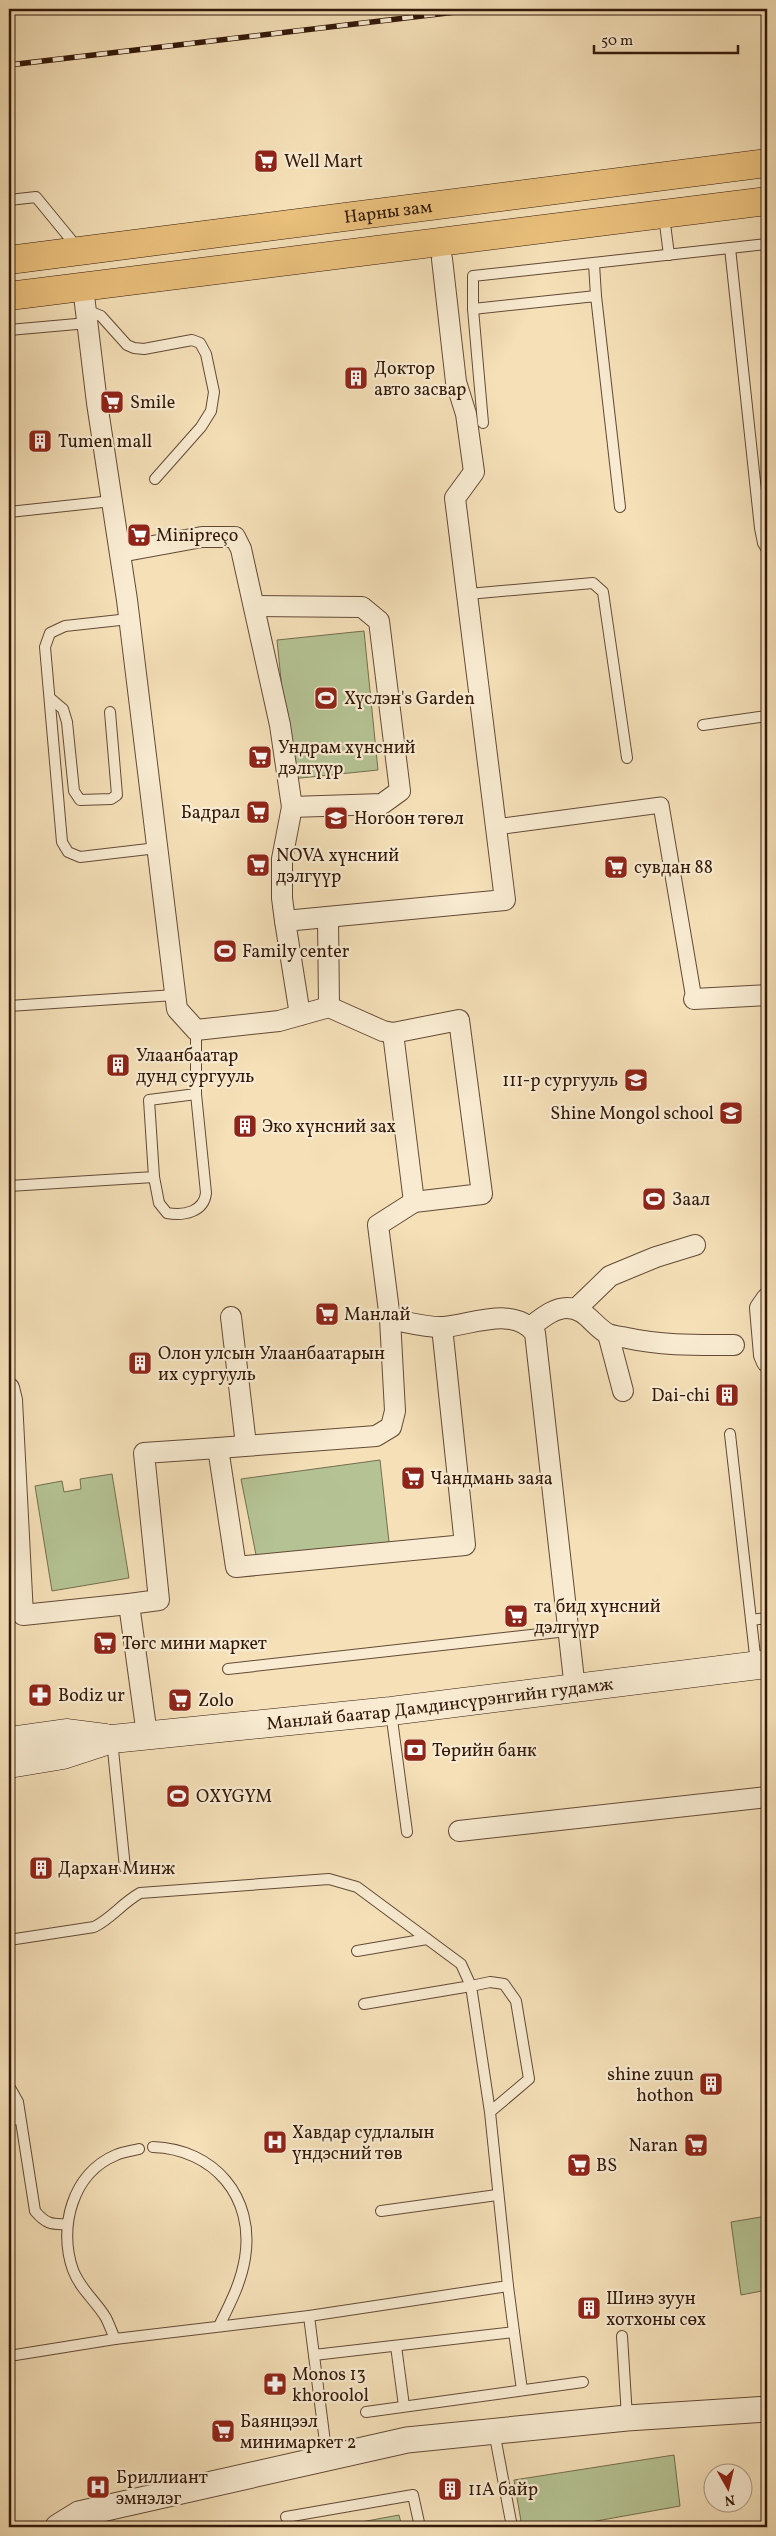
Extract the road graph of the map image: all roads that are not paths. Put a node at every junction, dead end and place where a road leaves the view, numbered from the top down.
1 (767, 163) edge
2 (530, 194) junction
3 (9, 200) edge
4 (767, 201) edge
5 (664, 214) junction
6 (537, 228) junction
7 (767, 244) edge
8 (730, 248) junction
9 (81, 252) junction
10 (669, 255) junction
11 (442, 259) dead end
12 (9, 260) edge
13 (594, 264) junction
14 (9, 296) edge
15 (596, 296) junction
16 (86, 307) junction
17 (474, 309) junction
18 (9, 330) edge
19 (483, 423) dead end
20 (155, 479) dead end
21 (112, 502) junction
22 (620, 506) dead end
23 (9, 512) edge
24 (767, 550) edge
25 (120, 552) junction
26 (468, 594) junction
27 (254, 606) junction
28 (129, 619) junction
29 (50, 698) junction
30 (110, 712) dead end
31 (767, 716) edge
32 (704, 725) dead end
33 (627, 758) dead end
34 (292, 807) junction
35 (496, 828) junction
36 (157, 848) junction
37 (328, 917) junction
38 (285, 921) junction
39 (175, 995) junction
40 (767, 995) edge
41 (694, 999) joint
42 (9, 1006) edge
43 (329, 1007) junction
44 (300, 1015) junction
45 (196, 1030) junction
46 (393, 1033) junction
47 (196, 1094) junction
48 (154, 1177) junction
49 (9, 1186) edge
50 (414, 1202) junction
51 (695, 1245) dead end
52 (767, 1298) edge
53 (576, 1309) junction
54 (231, 1317) dead end
55 (390, 1319) junction
56 (442, 1327) junction
57 (530, 1327) junction
58 (608, 1334) junction
59 (734, 1345) dead end
60 (767, 1362) edge
61 (9, 1388) edge
62 (623, 1391) dead end
63 (730, 1434) dead end
64 (246, 1445) junction
65 (218, 1448) junction
66 (129, 1604) junction
67 (767, 1618) edge
68 (751, 1620) junction
69 (567, 1631) junction
70 (764, 1668) edge
71 (228, 1669) dead end
72 (575, 1689) junction
73 (391, 1711) junction
74 (148, 1735) junction
75 (112, 1739) junction
76 (9, 1741) edge
77 (9, 1764) edge
78 (767, 1797) edge
79 (459, 1831) dead end
80 (407, 1832) dead end
81 (125, 1868) dead end
82 (427, 1939) junction
83 (9, 1940) edge
84 (357, 1951) dead end
85 (471, 1986) junction
86 (364, 2004) dead end
87 (9, 2086) edge
88 (490, 2112) junction
89 (20, 2119) junction
90 (9, 2120) edge
91 (153, 2147) dead end
92 (139, 2149) dead end
93 (497, 2195) junction
94 (381, 2211) dead end
95 (67, 2224) junction
96 (508, 2286) junction
97 (309, 2316) junction
98 (219, 2326) junction
99 (514, 2332) junction
100 (622, 2336) dead end
101 (114, 2339) junction
102 (396, 2346) junction
103 (314, 2355) junction
104 (9, 2356) edge
105 (583, 2382) dead end
106 (522, 2390) junction
107 (404, 2406) junction
108 (767, 2408) edge
109 (366, 2412) dead end
110 (627, 2418) junction
111 (494, 2431) junction
112 (327, 2458) junction
113 (286, 2516) dead end
114 (58, 2527) edge
115 (420, 2527) edge
116 (512, 2527) edge

1 - 2 main road, Нарны зам
2 - 6 main road
2 - 9 main road, Нарны зам
3 - 9 lane
4 - 5 main road, Нарны зам
5 - 6 main road, Нарны зам
5 - 10 lane
6 - 16 main road, Нарны зам
7 - 8 lane
8 - 10 lane
8 - 24 lane
9 - 12 main road, Нарны зам
10 - 13 lane
11 - 26 street
13 - 15 lane
13 - 17 lane
14 - 16 main road, Нарны зам
15 - 17 lane
15 - 22 lane
16 - 18 lane
16 - 20 lane
16 - 21 street
17 - 19 lane
21 - 23 lane
21 - 25 street
25 - 27 street
25 - 28 street
26 - 33 lane
26 - 35 street
27 - 34 street
27 - 34 street
28 - 29 lane
28 - 36 street
29 - 30 lane
29 - 36 lane
31 - 32 lane
34 - 38 street
35 - 37 street
35 - 41 street
36 - 39 street
37 - 38 street
37 - 43 street
38 - 44 street
39 - 42 lane
39 - 45 street
40 - 41 street
43 - 44 street
43 - 46 street
44 - 45 street
45 - 47 lane
46 - 50 street
46 - 50 street
47 - 48 lane
47 - 48 lane
48 - 49 lane
50 - 55 street
51 - 53 street
52 - 60 street
53 - 57 street
53 - 58 street
54 - 64 street
55 - 56 street
55 - 64 street
56 - 57 street
56 - 65 street
57 - 69 street
58 - 59 street
58 - 62 street
61 - 66 street
63 - 68 lane
64 - 65 street
65 - 66 street
66 - 74 street
67 - 68 lane
68 - 70 lane
69 - 71 lane
69 - 72 street
70 - 72 main road, Манлай баатар Дамдинсүрэнгийн гудамж
72 - 73 main road, Манлай баатар Дамдинсүрэнгийн гудамж
73 - 74 main road, Манлай баатар Дамдинсүрэнгийн гудамж
73 - 80 lane
74 - 75 main road, Манлай баатар Дамдинсүрэнгийн гудамж
75 - 76 main road, Манлай баатар Дамдинсүрэнгийн гудамж
75 - 77 main road, Манлай баатар Дамдинсүрэнгийн гудамж
75 - 81 lane
78 - 79 street
82 - 83 lane
82 - 84 lane
82 - 85 lane
85 - 86 lane
85 - 88 lane
85 - 88 lane
87 - 89 lane
88 - 93 lane
89 - 90 lane
89 - 95 lane
91 - 98 lane
92 - 95 lane
93 - 94 lane
93 - 96 lane
95 - 101 lane
96 - 97 lane
96 - 99 lane
97 - 98 lane
97 - 103 lane
98 - 101 lane
99 - 102 lane
99 - 106 lane
100 - 110 lane
101 - 104 lane
102 - 103 lane
102 - 107 lane
103 - 112 lane
105 - 106 lane
106 - 107 lane
107 - 109 lane
108 - 110 street
110 - 111 street
111 - 112 street
111 - 116 lane
112 - 114 street
113 - 115 lane

